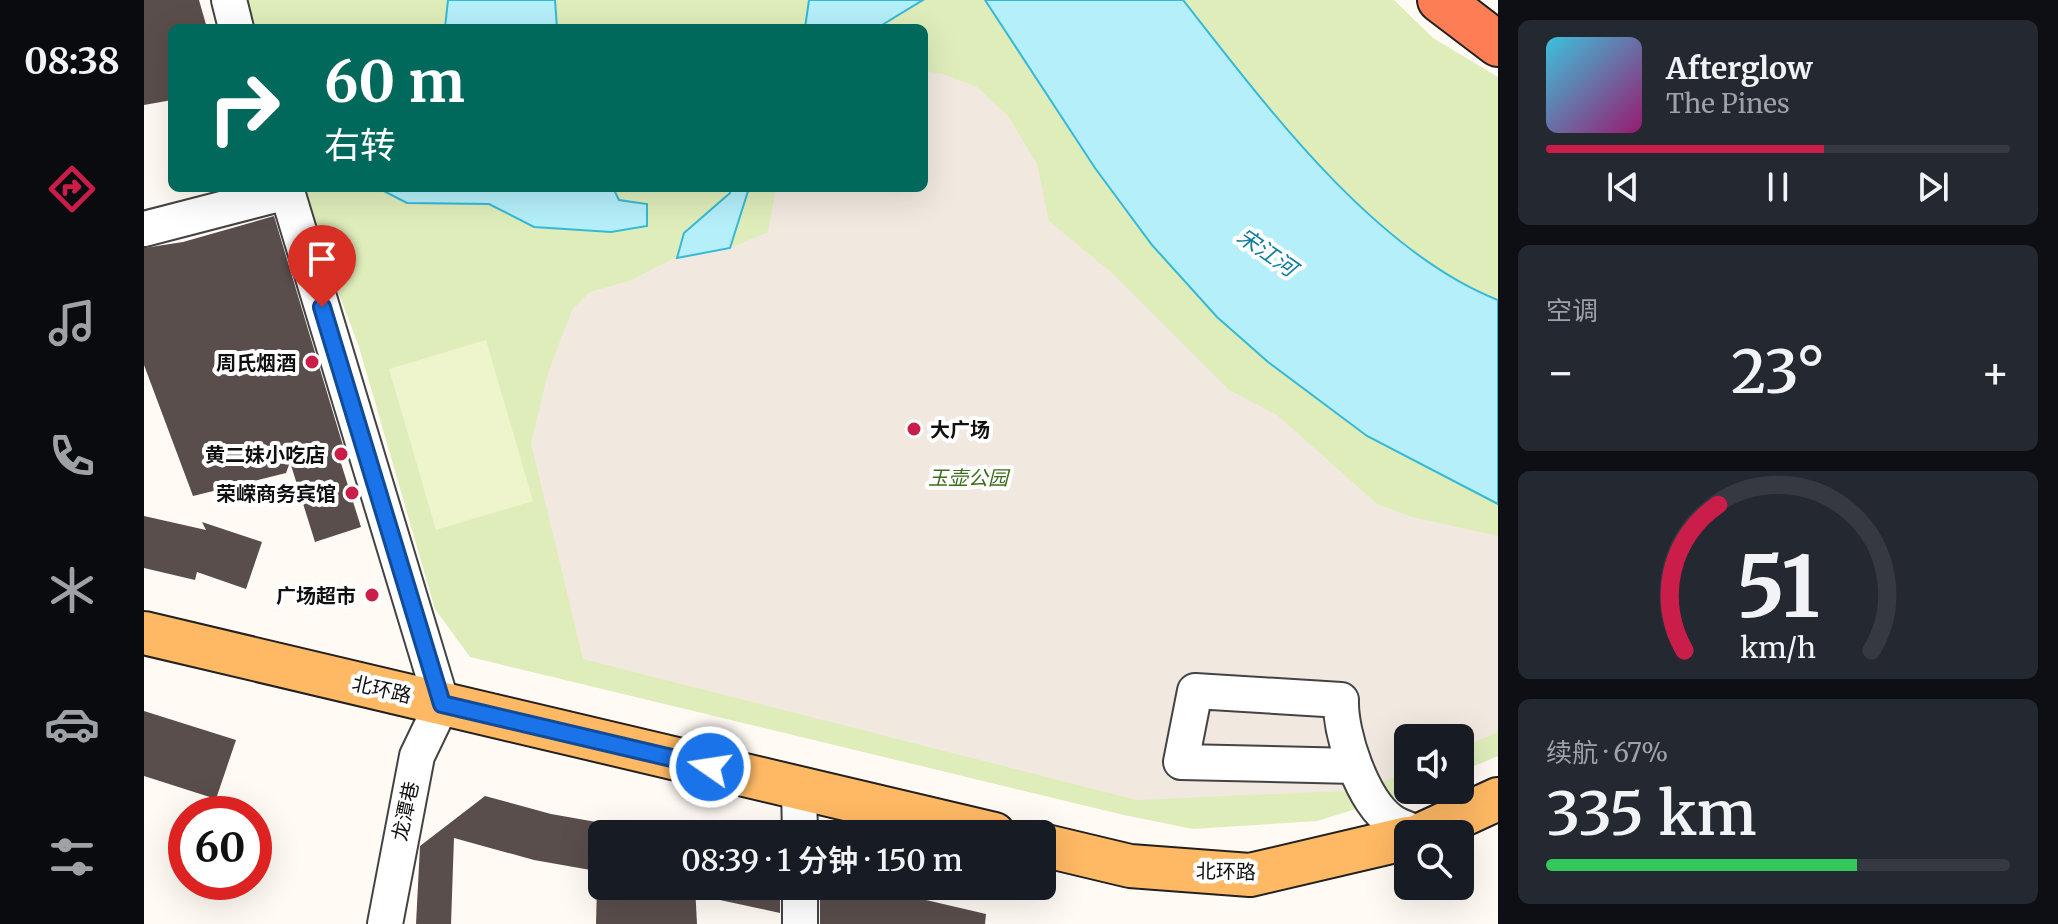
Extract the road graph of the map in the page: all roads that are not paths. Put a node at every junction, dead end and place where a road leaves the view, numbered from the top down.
1 (229, 0) edge
2 (1440, 0) edge
3 (235, 24) edge
4 (1498, 44) edge
5 (279, 192) edge
6 (287, 192) edge
7 (144, 229) edge
8 (144, 633) edge
9 (442, 704) junction
10 (1355, 766) junction
11 (799, 788) junction
12 (1498, 799) edge
13 (800, 820) edge
14 (935, 820) edge
15 (1452, 820) edge
16 (1394, 822) edge
17 (1394, 841) edge
18 (1056, 848) edge
19 (800, 900) edge
20 (385, 924) edge
21 (800, 924) edge

1 - 3 street
2 - 4 highway
5 - 7 street
6 - 9 street
8 - 9 main road, 北环路
9 - 11 main road, 北环路
9 - 20 street, 龙潭巷
10 - 10 street
10 - 16 street
11 - 13 street
11 - 14 main road, 北环路
12 - 15 main road
17 - 18 main road, 北环路
19 - 21 street

